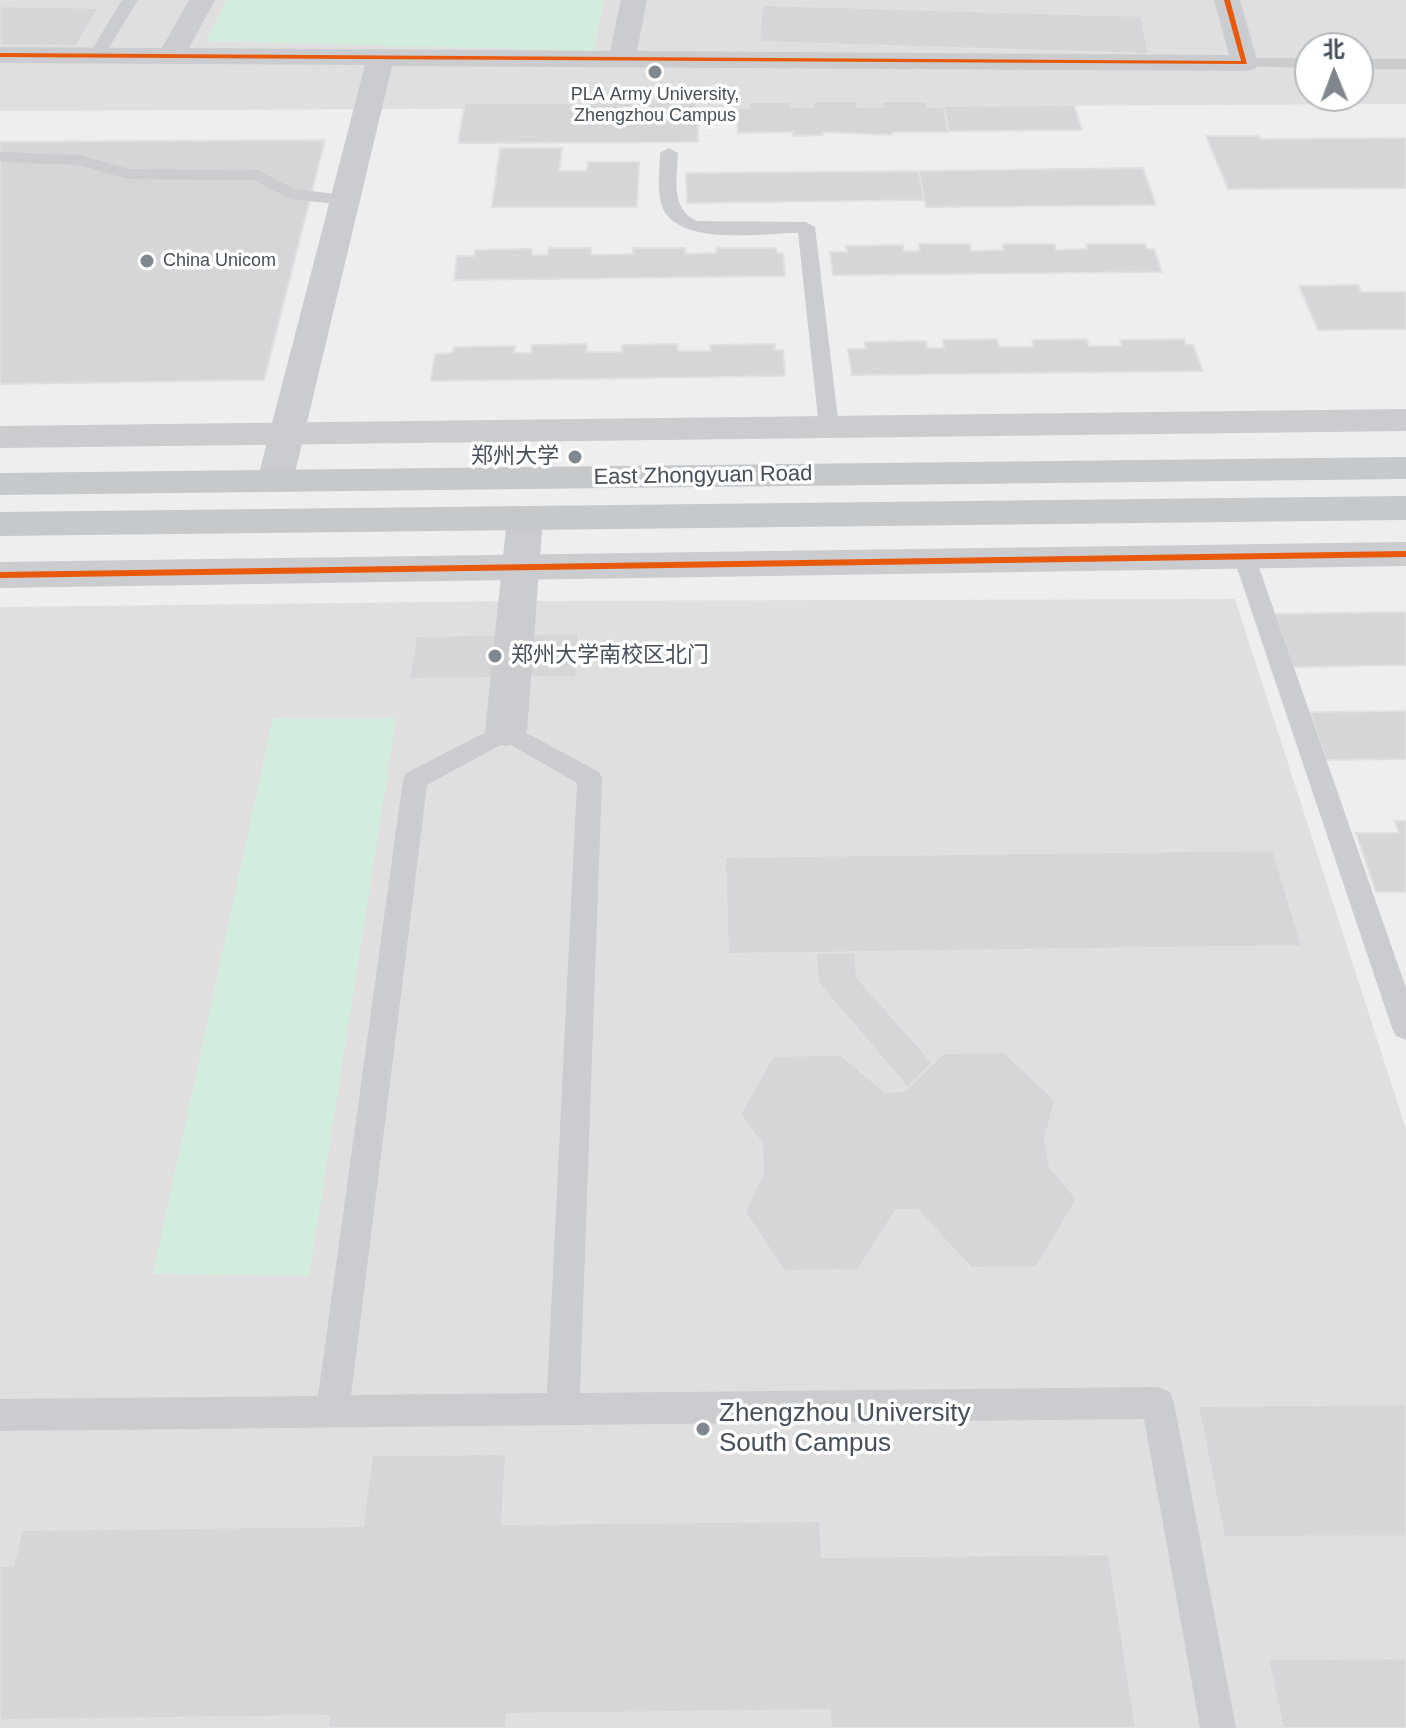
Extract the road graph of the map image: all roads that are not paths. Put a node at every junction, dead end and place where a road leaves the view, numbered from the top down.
1 (130, 0) edge
2 (202, 0) edge
3 (634, 0) edge
4 (1227, 0) edge
5 (0, 55) edge
6 (96, 56) junction
7 (171, 56) junction
8 (381, 57) junction
9 (622, 59) junction
10 (1245, 63) junction
11 (1294, 63) edge
12 (1374, 64) edge
13 (1406, 64) edge
14 (669, 153) dead end
15 (0, 157) edge
16 (344, 200) junction
17 (1406, 420) edge
18 (829, 427) junction
19 (289, 435) junction
20 (0, 437) edge
21 (1406, 468) edge
22 (275, 481) junction
23 (0, 484) edge
24 (1406, 508) edge
25 (525, 518) junction
26 (0, 524) edge
27 (1406, 554) edge
28 (1244, 556) junction
29 (521, 569) junction
30 (0, 575) edge
31 (506, 731) junction
32 (1406, 1028) edge
33 (563, 1409) junction
34 (332, 1412) junction
35 (0, 1415) edge
36 (1218, 1728) edge

1 - 6 lane
2 - 7 street
3 - 9 street
4 - 10 street
5 - 6 street
6 - 7 street
7 - 8 street
8 - 9 street
8 - 16 street
9 - 10 street
10 - 11 lane
12 - 13 lane
14 - 18 lane
15 - 16 lane
16 - 19 street
17 - 18 street
18 - 19 street
19 - 20 street
19 - 22 street
21 - 22 main road, East Zhongyuan Road
22 - 23 main road, East Zhongyuan Road
24 - 25 main road, East Zhongyuan Road
25 - 26 main road, East Zhongyuan Road
25 - 29 street
27 - 28 street
28 - 29 street
28 - 32 lane
29 - 30 street
29 - 31 street
31 - 33 lane
31 - 34 lane
33 - 34 lane
33 - 36 lane
34 - 35 lane

